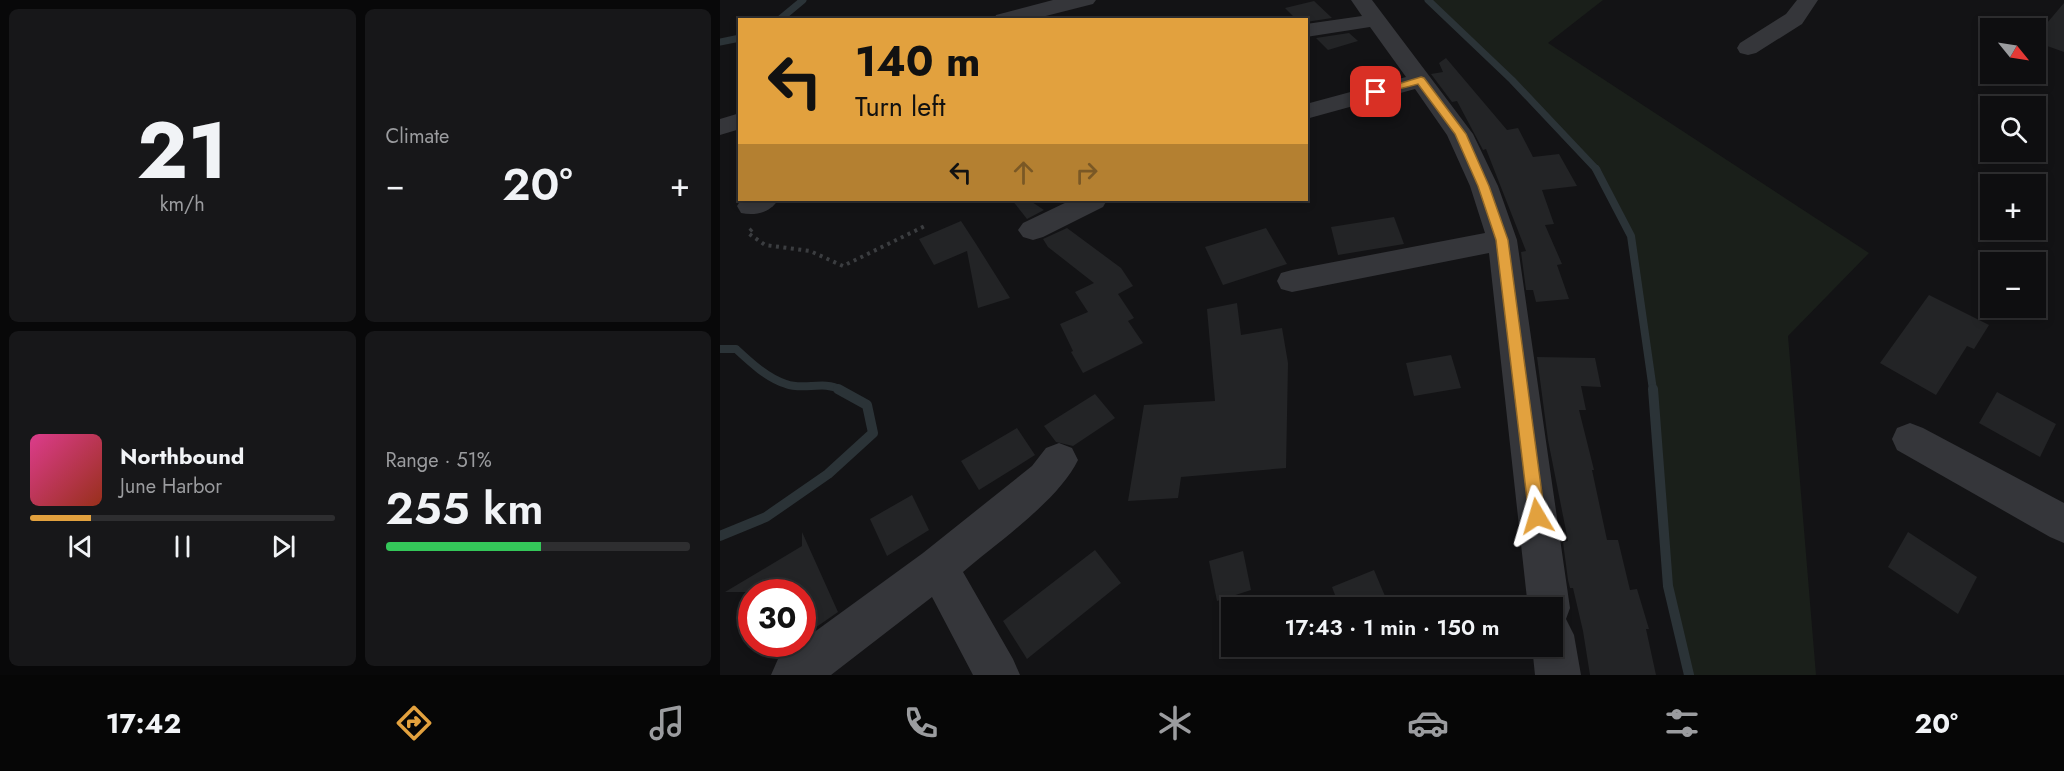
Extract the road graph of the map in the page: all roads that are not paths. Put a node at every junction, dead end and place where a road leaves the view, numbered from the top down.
1 (1086, 0) edge
2 (1808, 0) edge
3 (1368, 10) edge
4 (1011, 18) edge
5 (1308, 30) edge
6 (1748, 48) dead end
7 (1421, 80) junction
8 (1308, 111) edge
9 (738, 121) edge
10 (720, 127) edge
11 (1091, 201) edge
12 (1033, 230) dead end
13 (1502, 240) junction
14 (1292, 281) dead end
15 (1910, 439) dead end
16 (1059, 460) dead end
17 (2064, 524) edge
18 (938, 567) junction
19 (1548, 597) edge
20 (1555, 657) edge
21 (794, 675) edge
22 (997, 675) edge
23 (1558, 675) edge

1 - 4 street
2 - 6 street
3 - 5 street
3 - 7 street
7 - 8 street
7 - 13 street
9 - 10 street
11 - 12 street
13 - 14 street
13 - 19 street
15 - 17 street
16 - 18 street
18 - 21 street
18 - 22 street
20 - 23 street

